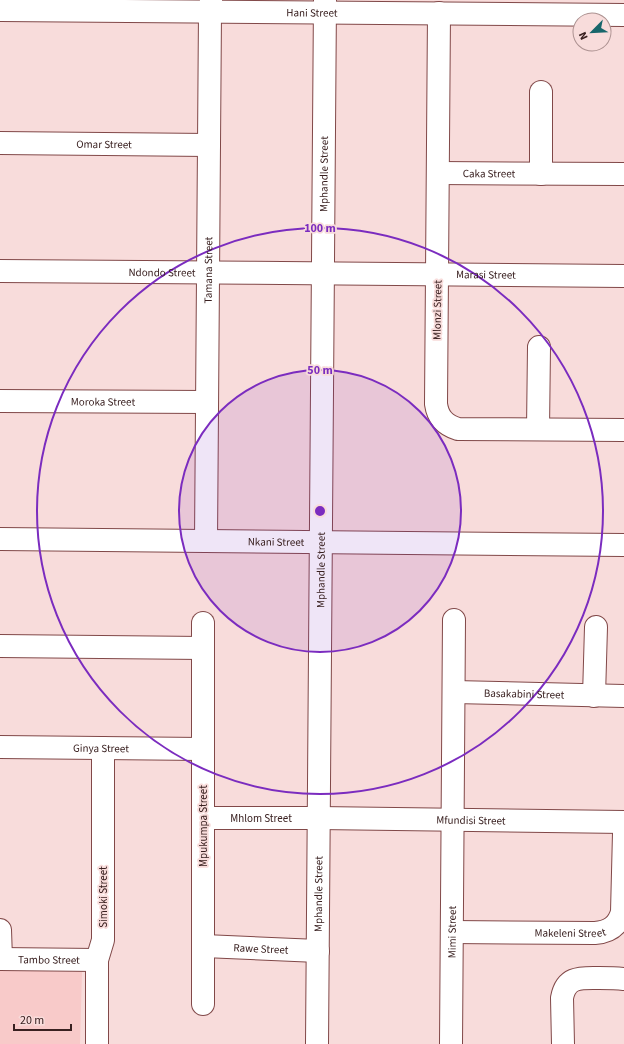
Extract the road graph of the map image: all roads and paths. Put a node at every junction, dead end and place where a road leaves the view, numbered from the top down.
1 (210, 6) edge
2 (325, 6) edge
3 (545, 7) edge
4 (0, 10) edge
5 (439, 13) junction
6 (624, 15) edge
7 (541, 92) dead end
8 (0, 143) edge
9 (209, 145) junction
10 (438, 173) junction
11 (541, 174) junction
12 (624, 174) edge
13 (0, 271) edge
14 (208, 273) junction
15 (437, 273) junction
16 (323, 274) junction
17 (624, 276) edge
18 (539, 347) dead end
19 (0, 401) edge
20 (207, 402) junction
21 (538, 429) junction
22 (624, 430) edge
23 (0, 539) edge
24 (206, 541) junction
25 (321, 542) junction
26 (624, 545) edge
27 (454, 620) dead end
28 (203, 623) dead end
29 (596, 627) dead end
30 (0, 646) edge
31 (203, 648) junction
32 (454, 692) junction
33 (594, 696) junction
34 (624, 696) edge
35 (0, 747) edge
36 (103, 748) junction
37 (202, 749) junction
38 (203, 818) junction
39 (319, 818) junction
40 (452, 820) junction
41 (624, 822) edge
42 (624, 833) edge
43 (0, 930) edge
44 (452, 932) junction
45 (204, 946) junction
46 (318, 950) junction
47 (1, 959) edge
48 (97, 960) junction
49 (624, 979) edge
50 (203, 1004) dead end
51 (97, 1044) edge
52 (317, 1044) edge
53 (451, 1044) edge
54 (563, 1044) edge

1 - 2 street, Hani Street
1 - 4 street, Hani Street
1 - 9 street, Tamana Street
2 - 5 street, Hani Street
2 - 16 street, Mphandle Street
3 - 5 street, Hani Street
3 - 6 street, Hani Street
5 - 10 street, Mlonzi Street
7 - 11 street
8 - 9 street, Omar Street
9 - 14 street, Tamana Street
10 - 11 street, Caka Street
10 - 15 street, Mlonzi Street
11 - 12 street, Caka Street
13 - 14 street, Ndondo Street
14 - 16 street, Ndondo Street
14 - 20 street, Tamana Street
15 - 16 street, Marasi Street
15 - 17 street, Marasi Street
15 - 21 street, Mlonzi Street
16 - 25 street, Mphandle Street
18 - 21 street
19 - 20 street, Moroka Street
20 - 24 street, Tamana Street
21 - 22 street, Mlonzi Street
23 - 24 street, Nkani Street
24 - 25 street, Nkani Street
25 - 26 street, Nkani Street
25 - 39 street, Mphandle Street
27 - 32 street
28 - 31 street, Mpukumpa Street
29 - 33 street
30 - 31 street
31 - 37 street, Mpukumpa Street
32 - 33 street, Basakabini Street
32 - 40 street
33 - 34 street, Basakabini Street
35 - 36 street, Ginya Street
36 - 37 street, Ginya Street
36 - 48 street, Simoki Street
37 - 38 street, Mpukumpa Street
38 - 39 street, Mhlom Street
38 - 45 street, Mpukumpa Street
39 - 40 street, Mfundisi Street
39 - 46 street, Mphandle Street
40 - 41 street, Mfundisi Street
40 - 44 street, Mimi Street
42 - 44 street, Makeleni Street
43 - 47 street, Tambo Street
44 - 53 street, Mimi Street
45 - 46 street, Rawe Street
45 - 50 street, Mpukumpa Street
46 - 52 street, Mphandle Street
47 - 48 street, Tambo Street
48 - 51 street, Simoki Street
49 - 54 street

